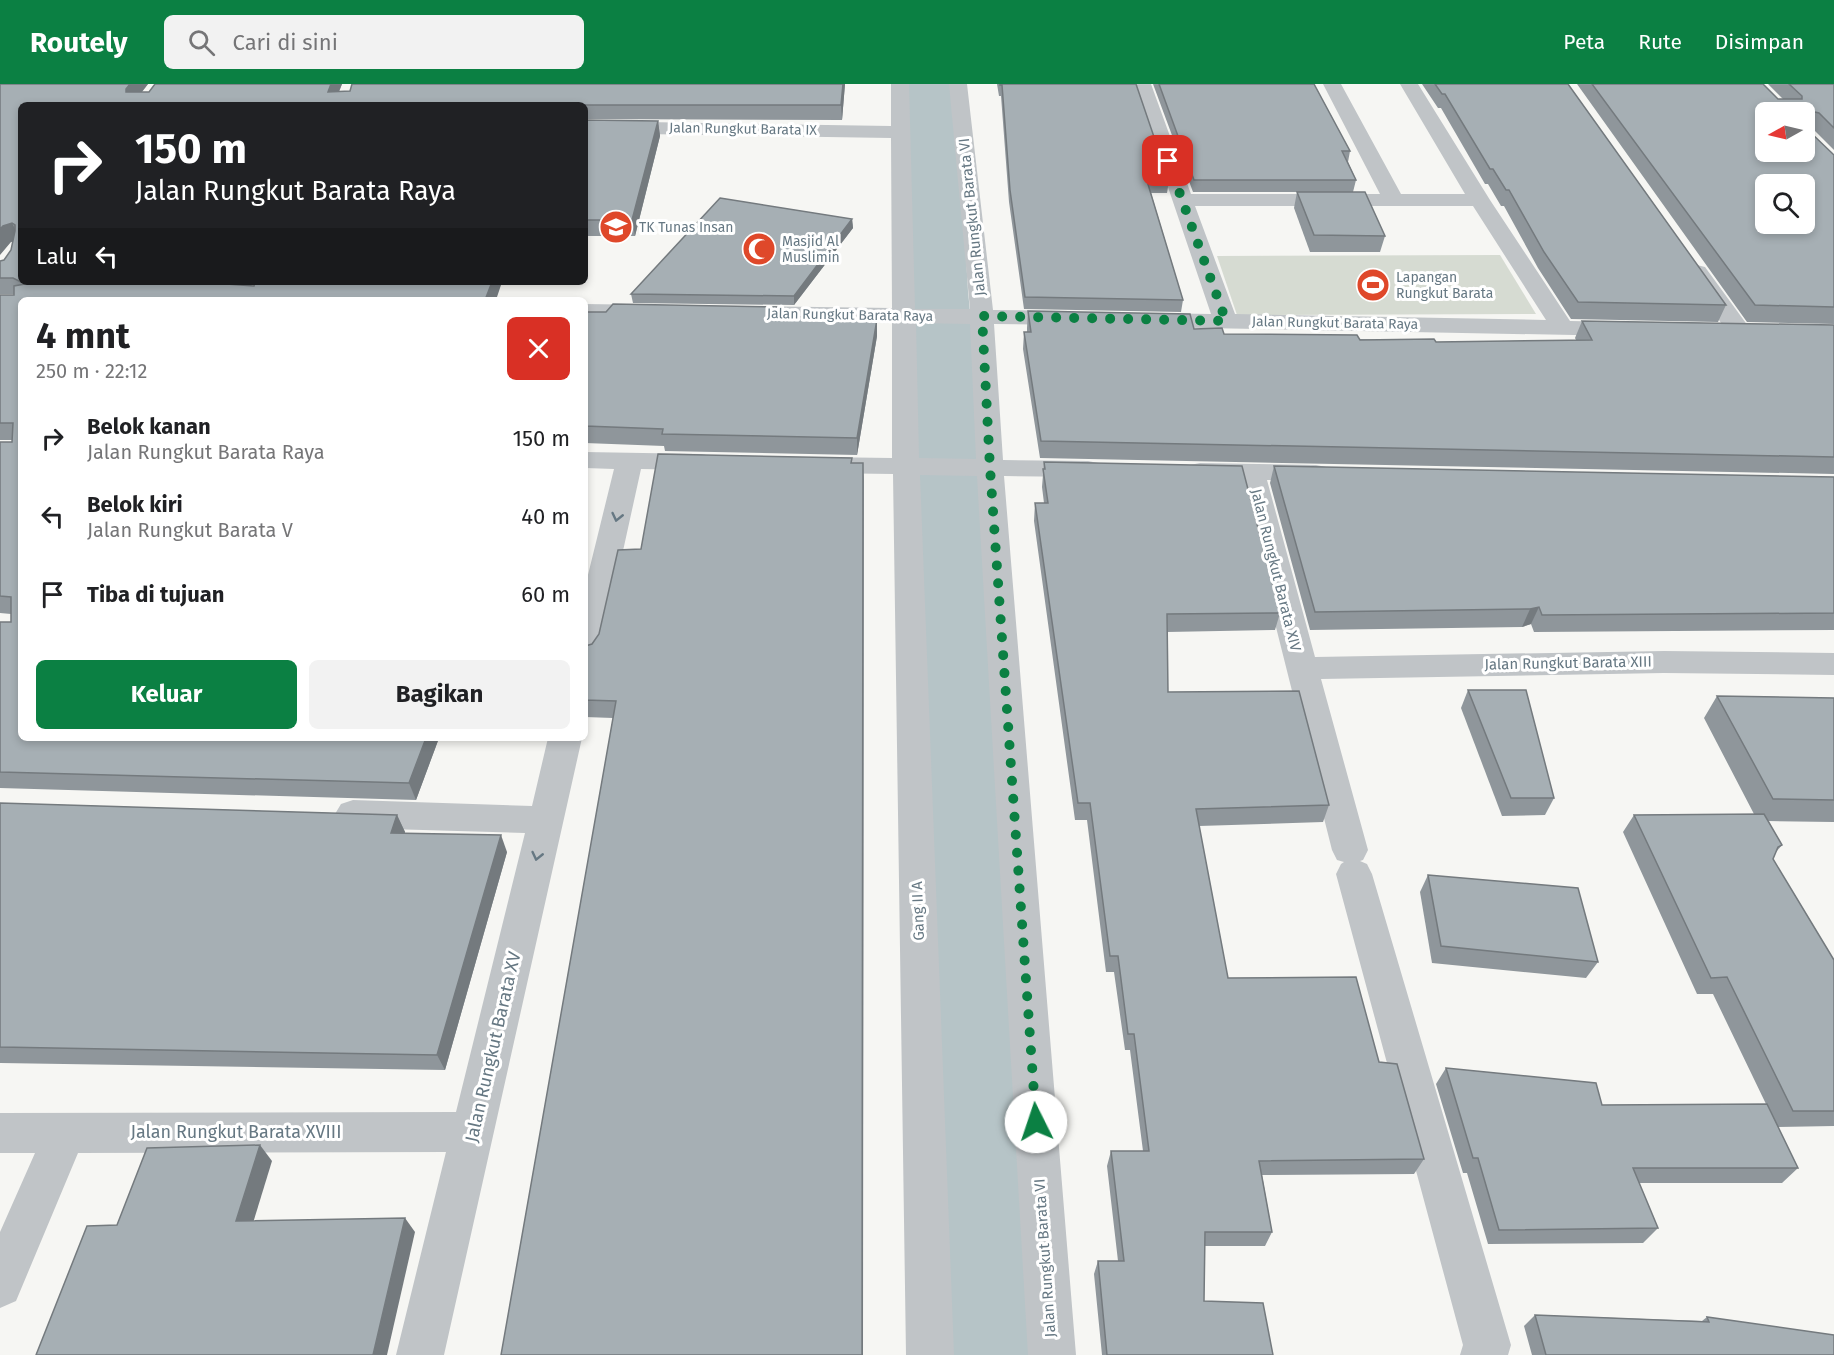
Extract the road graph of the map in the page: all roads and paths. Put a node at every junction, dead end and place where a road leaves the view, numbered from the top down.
1 (900, 84) edge
2 (958, 84) edge
3 (1142, 84) edge
4 (1332, 84) edge
5 (1409, 84) edge
6 (588, 126) edge
7 (901, 132) junction
8 (1182, 200) junction
9 (1394, 200) junction
10 (1479, 200) junction
11 (1687, 259) edge
12 (588, 311) edge
13 (680, 312) edge
14 (715, 313) edge
15 (910, 315) junction
16 (974, 316) junction
17 (1226, 321) junction
18 (1563, 328) junction
19 (1645, 330) edge
20 (1762, 332) edge
21 (588, 460) edge
22 (630, 460) junction
23 (725, 463) edge
24 (796, 465) edge
25 (914, 466) junction
26 (983, 468) junction
27 (1114, 470) edge
28 (1171, 471) edge
29 (1251, 472) junction
30 (1347, 474) edge
31 (588, 636) edge
32 (1834, 664) edge
33 (1301, 668) junction
34 (564, 741) edge
35 (320, 813) edge
36 (546, 820) junction
37 (66, 1132) junction
38 (473, 1132) junction
39 (0, 1133) edge
40 (0, 1286) edge
41 (420, 1355) edge
42 (930, 1355) edge
43 (1052, 1355) edge
44 (1484, 1355) edge

1 - 7 street
2 - 16 street, Jalan Rungkut Barata VI
3 - 8 street
4 - 9 street
5 - 10 street
6 - 7 street, Jalan Rungkut Barata IX
7 - 15 street
8 - 9 street
8 - 17 street
9 - 10 street
10 - 18 street
11 - 20 street
12 - 13 street
14 - 15 street, Jalan Rungkut Barata Raya
15 - 16 street, Jalan Rungkut Barata Raya
15 - 25 street
16 - 17 street, Jalan Rungkut Barata Raya
16 - 26 street, Jalan Rungkut Barata VI
17 - 18 street, Jalan Rungkut Barata Raya
18 - 19 street, Jalan Rungkut Barata Raya
21 - 22 street
22 - 23 street
22 -> 31 street
24 - 25 street
25 - 26 street
25 - 42 street, Gang II A
26 - 27 street
26 - 43 street, Jalan Rungkut Barata VI
28 - 29 street
29 - 30 street
29 - 33 street, Jalan Rungkut Barata XIV
32 - 33 street, Jalan Rungkut Barata XIII
33 - 44 street, Jalan Rungkut Barata XIV
34 - 36 street, Jalan Rungkut Barata XV
35 - 36 street
36 -> 38 street, Jalan Rungkut Barata XV
37 - 38 street, Jalan Rungkut Barata XVIII
37 - 39 street, Jalan Rungkut Barata XVIII
37 - 40 street
38 - 41 street, Jalan Rungkut Barata XV

